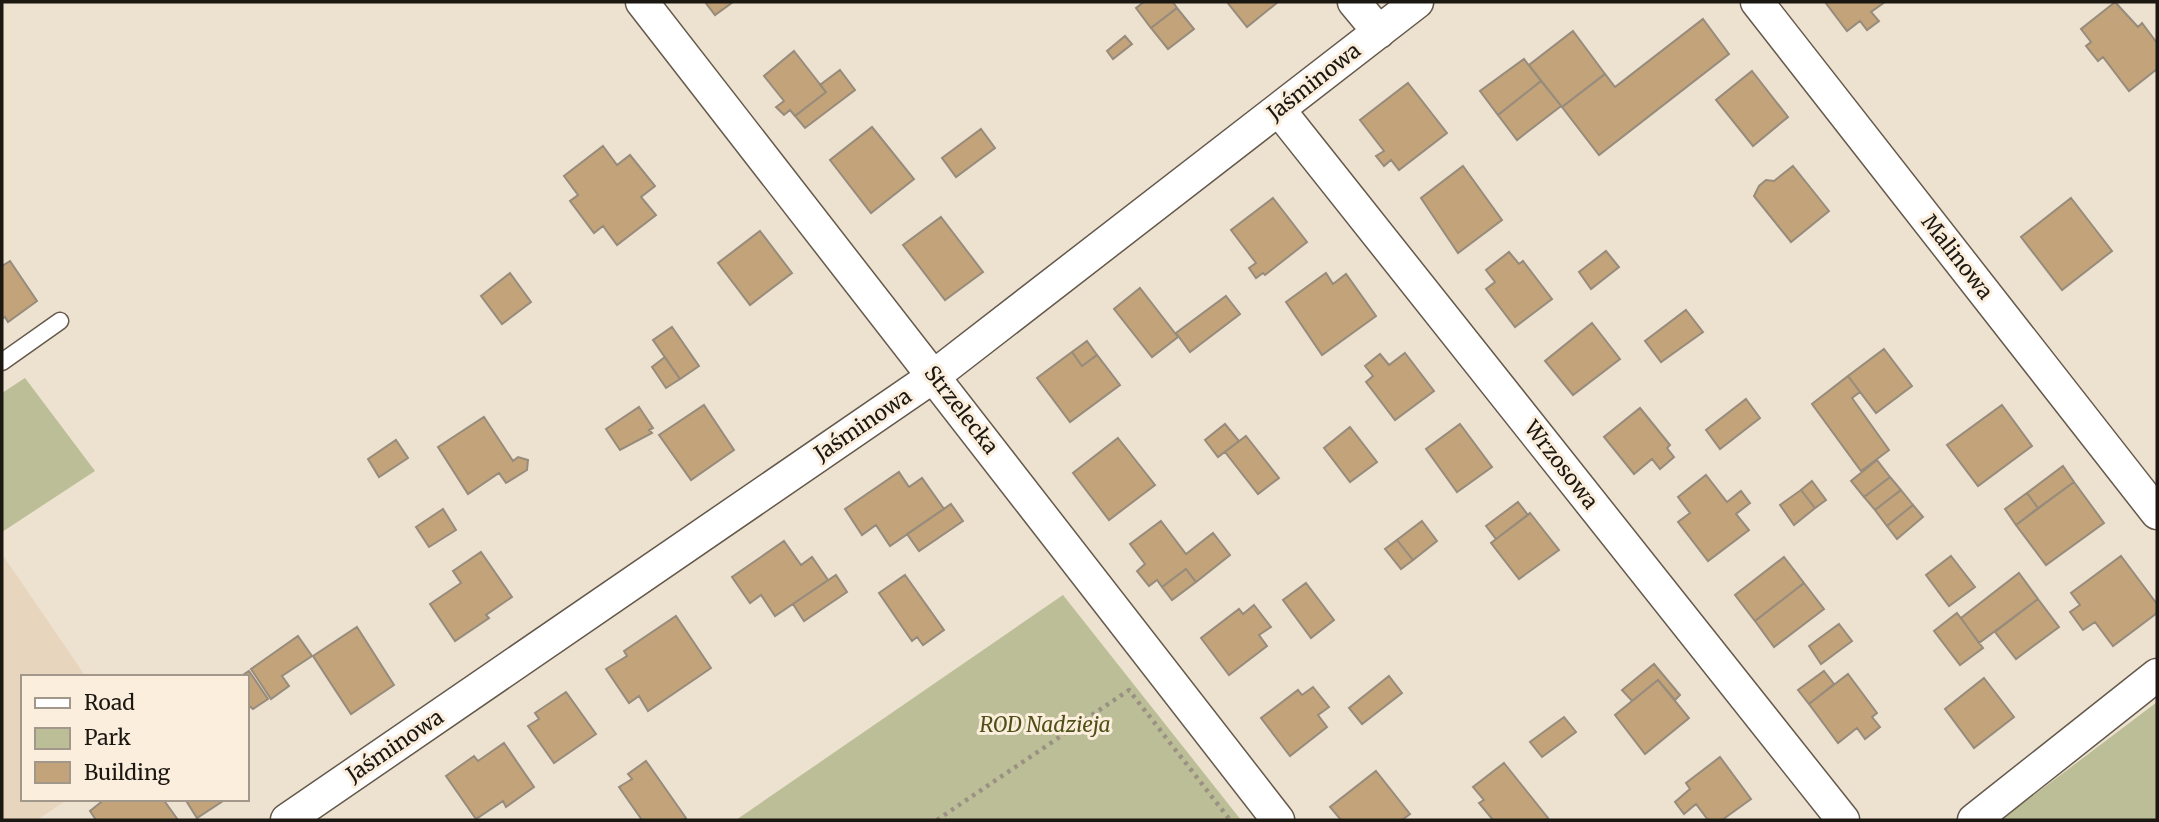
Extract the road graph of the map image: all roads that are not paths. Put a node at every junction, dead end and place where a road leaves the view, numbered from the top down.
1 (642, 2) edge
2 (1354, 2) edge
3 (1418, 2) edge
4 (1757, 2) edge
5 (1379, 32) junction
6 (1279, 110) junction
7 (60, 321) dead end
8 (2, 362) edge
9 (934, 376) junction
10 (2157, 513) edge
11 (2157, 675) edge
12 (287, 820) edge
13 (1278, 820) edge
14 (1843, 820) edge
15 (1974, 820) edge

1 - 9 street, Strzelecka
2 - 5 street
3 - 5 street, Jaśminowa
4 - 10 street, Malinowa
5 - 6 street, Jaśminowa
6 - 9 street, Jaśminowa
6 - 14 street, Wrzosowa
7 - 8 lane
9 - 12 street, Jaśminowa
9 - 13 street, Strzelecka
11 - 15 street

